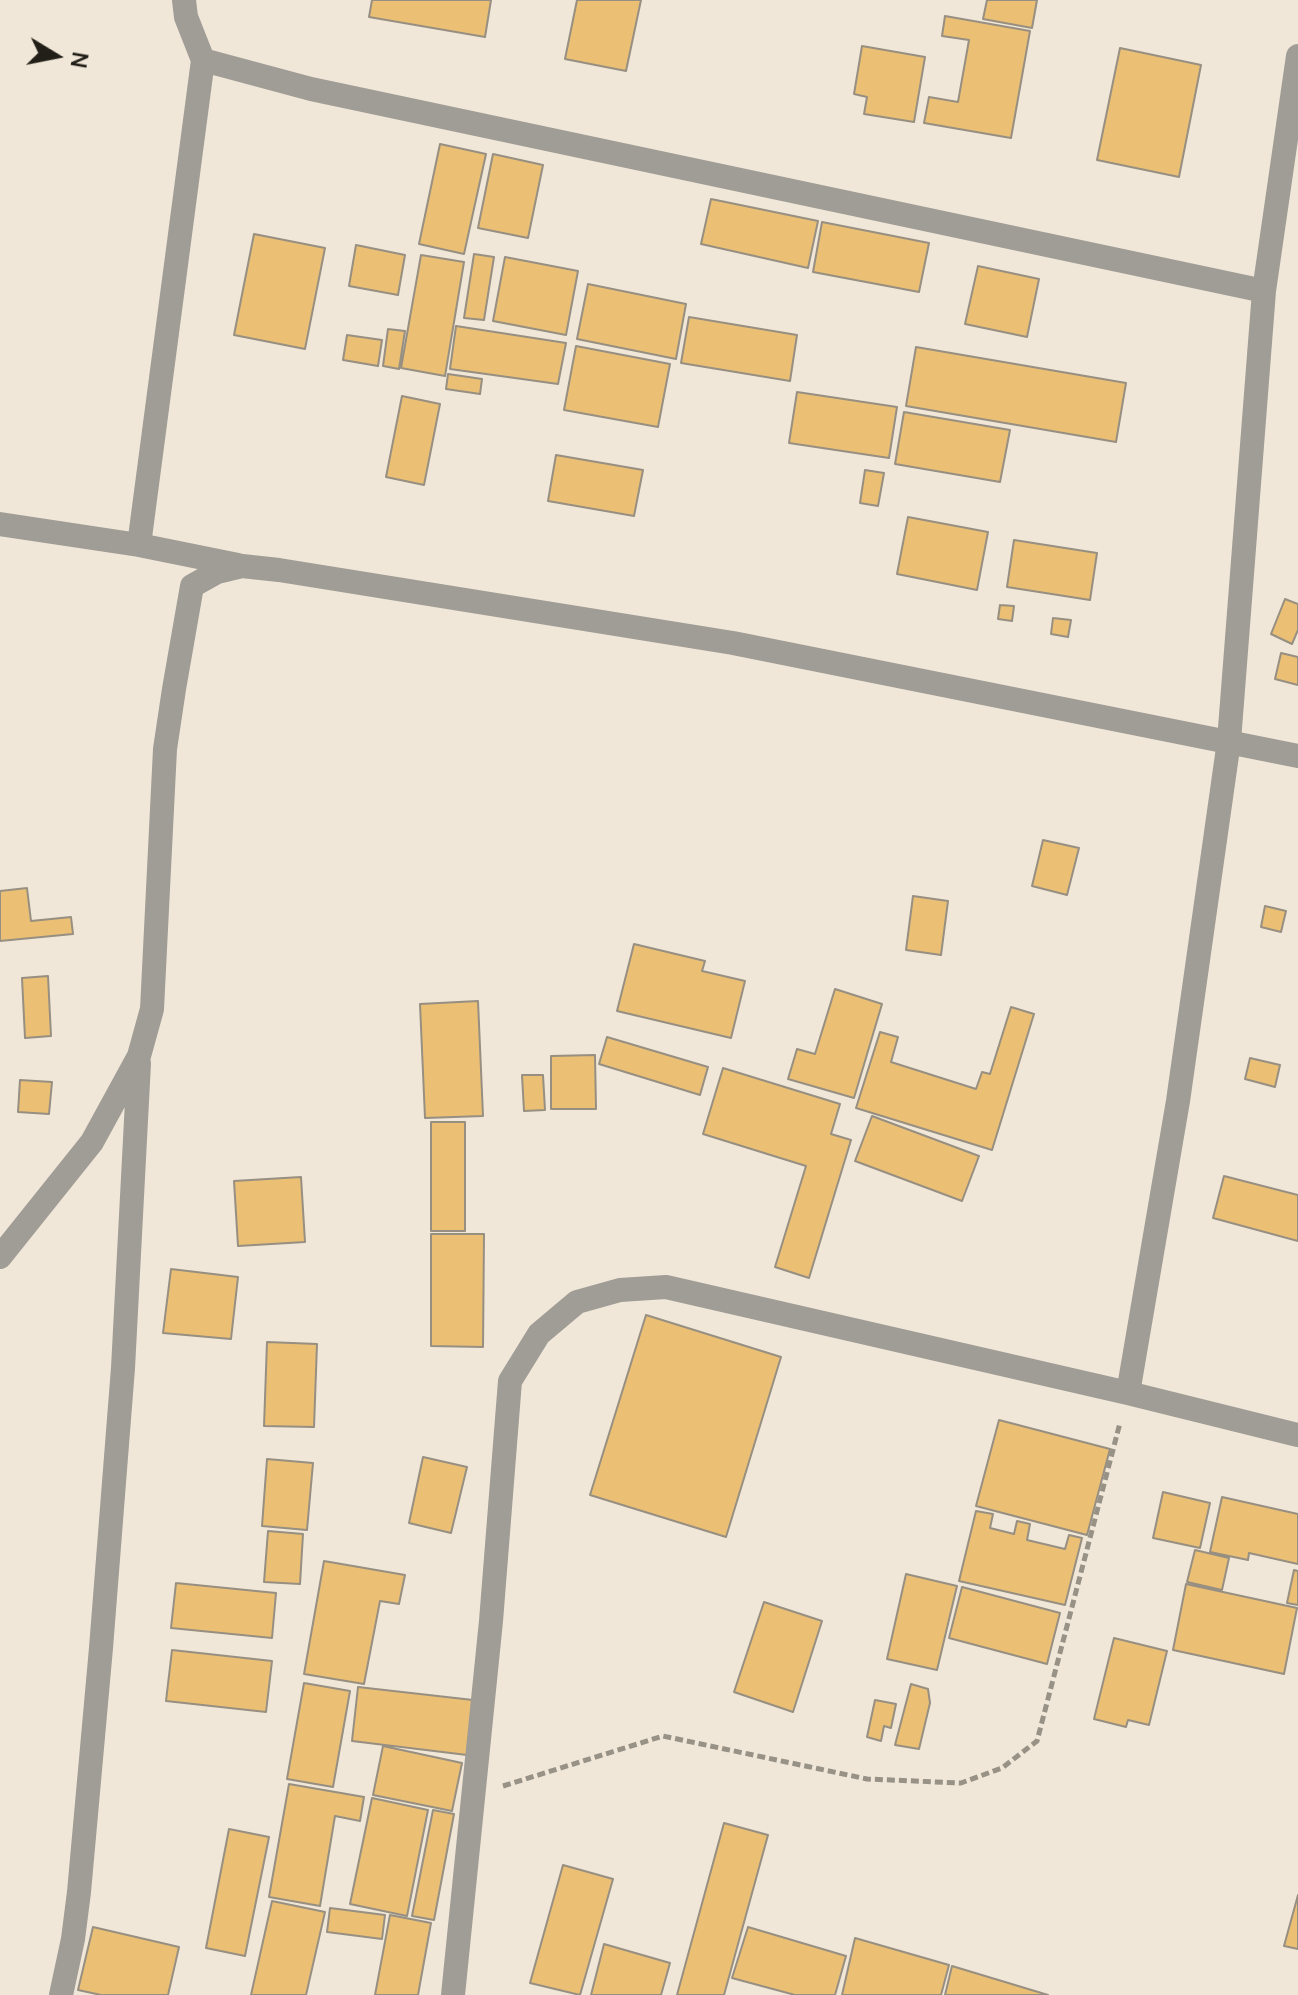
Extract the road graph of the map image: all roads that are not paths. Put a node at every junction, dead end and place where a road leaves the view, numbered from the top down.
1 (184, 0) edge
2 (1298, 56) edge
3 (203, 60) junction
4 (1264, 291) junction
5 (0, 524) edge
6 (139, 545) junction
7 (242, 566) junction
8 (1229, 741) junction
9 (1298, 756) edge
10 (139, 1056) junction
11 (0, 1257) edge
12 (1128, 1393) junction
13 (1298, 1435) edge
14 (61, 1995) edge
15 (453, 1995) edge

1 - 3 street
2 - 4 street
3 - 4 street
3 - 6 street
4 - 8 street
5 - 6 street
6 - 7 street
7 - 8 street
7 - 10 street
8 - 9 street
8 - 12 street
10 - 11 street
10 - 14 street
12 - 13 street
12 - 15 street

